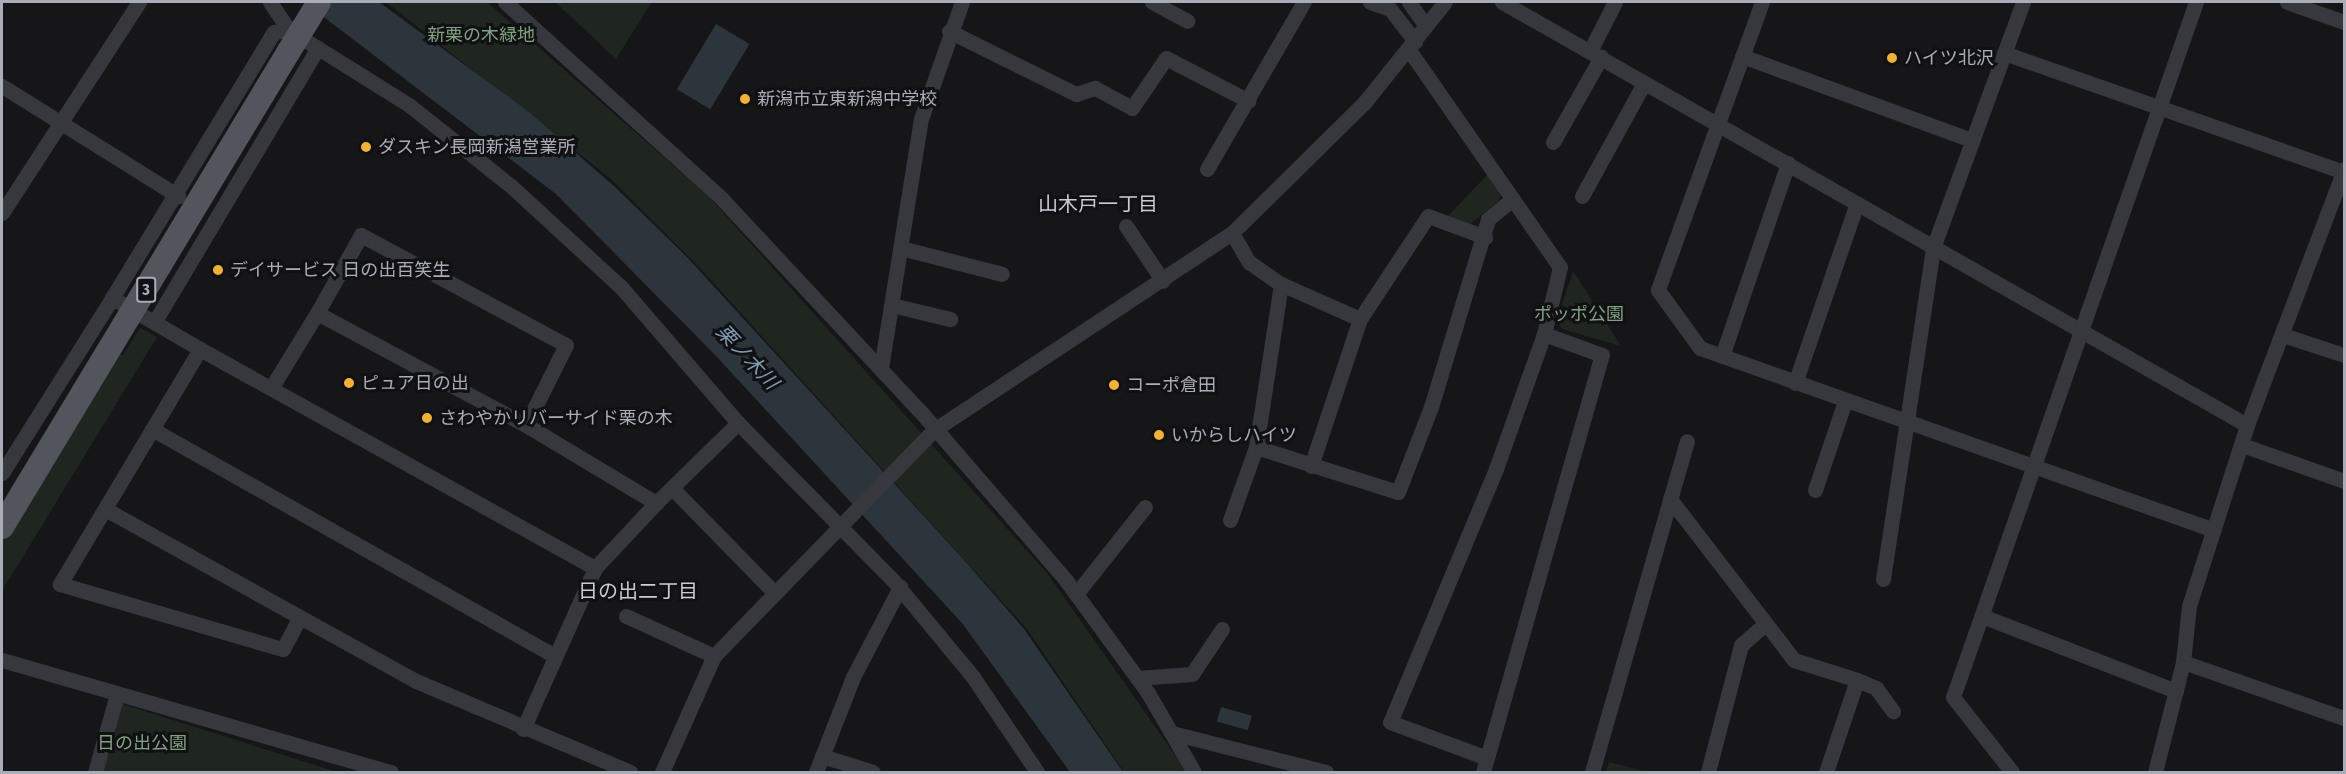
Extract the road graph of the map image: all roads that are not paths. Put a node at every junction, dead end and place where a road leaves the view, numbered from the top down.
1 (139, 2) edge
2 (270, 2) edge
3 (318, 2) edge
4 (505, 2) edge
5 (962, 2) edge
6 (1152, 2) edge
7 (1304, 2) edge
8 (1370, 2) edge
9 (1409, 2) edge
10 (1444, 2) edge
11 (1502, 2) edge
12 (1615, 2) edge
13 (1762, 2) edge
14 (2023, 2) edge
15 (2196, 2) edge
16 (2287, 2) edge
17 (1187, 21) dead end
18 (2344, 22) edge
19 (1426, 26) junction
20 (949, 31) junction
21 (300, 38) junction
22 (1412, 46) junction
23 (2004, 53) junction
24 (1595, 54) junction
25 (1743, 56) junction
26 (1644, 83) junction
27 (2, 86) edge
28 (1249, 101) junction
29 (2158, 111) junction
30 (56, 122) junction
31 (1718, 124) junction
32 (1972, 140) junction
33 (1553, 142) dead end
34 (1788, 163) junction
35 (1207, 169) dead end
36 (2344, 170) edge
37 (178, 196) junction
38 (1582, 196) dead end
39 (1513, 199) junction
40 (1857, 203) junction
41 (2, 213) edge
42 (1126, 226) dead end
43 (1232, 233) junction
44 (1485, 237) junction
45 (901, 248) junction
46 (1933, 248) junction
47 (1002, 274) dead end
48 (1163, 281) junction
49 (1281, 284) junction
50 (112, 298) junction
51 (892, 305) junction
52 (316, 313) junction
53 (950, 319) dead end
54 (1360, 319) junction
55 (155, 321) junction
56 (2084, 331) junction
57 (1544, 334) junction
58 (2283, 334) junction
59 (200, 349) junction
60 (2344, 355) edge
61 (1722, 356) junction
62 (881, 368) junction
63 (1795, 383) junction
64 (273, 385) junction
65 (1845, 401) junction
66 (738, 423) junction
67 (1906, 423) junction
68 (526, 425) junction
69 (2247, 425) junction
70 (152, 429) junction
71 (933, 430) junction
72 (1687, 441) dead end
73 (2242, 445) junction
74 (1256, 447) junction
75 (1311, 466) junction
76 (2035, 466) junction
77 (2, 473) edge
78 (2344, 481) edge
79 (672, 488) junction
80 (1815, 490) dead end
81 (1670, 499) junction
82 (656, 503) junction
83 (1145, 507) dead end
84 (105, 509) junction
85 (1230, 520) dead end
86 (2, 527) edge
87 (839, 528) junction
88 (2214, 530) junction
89 (595, 568) junction
90 (1882, 579) dead end
91 (900, 587) junction
92 (774, 591) junction
93 (1076, 594) junction
94 (626, 616) dead end
95 (1982, 616) junction
96 (300, 617) junction
97 (1765, 624) junction
98 (1222, 629) dead end
99 (555, 656) junction
100 (714, 656) junction
101 (2, 660) edge
102 (2183, 662) junction
103 (1137, 678) junction
104 (1857, 680) junction
105 (2176, 691) junction
106 (117, 694) junction
107 (1893, 711) dead end
108 (2344, 718) edge
109 (523, 729) junction
110 (1172, 733) junction
111 (822, 756) junction
112 (1485, 765) edge
113 (349, 766) edge
114 (95, 772) edge
115 (391, 772) edge
116 (630, 772) edge
117 (662, 772) edge
118 (816, 772) edge
119 (873, 772) edge
120 (1037, 772) edge
121 (1194, 772) edge
122 (1326, 772) edge
123 (1592, 772) edge
124 (1708, 772) edge
125 (1826, 772) edge
126 (2012, 772) edge
127 (2155, 772) edge

1 - 30 street
2 - 21 street
3 - 21 main road, 3
4 - 62 street
5 - 20 street
6 - 17 street
7 - 28 street
8 - 22 street
9 - 19 street
10 - 19 street
11 - 24 street
12 - 24 street
13 - 25 street
14 - 23 street
15 - 29 street
16 - 18 street
19 - 22 street
20 - 28 street
20 - 45 street
21 - 37 street
21 - 55 street
21 - 66 street
21 - 86 main road, 3, bridge
22 - 39 street
22 - 43 street
23 - 29 street
23 - 32 street
24 - 26 street
24 - 33 street
25 - 31 street
25 - 32 street
26 - 31 street
26 - 38 street
27 - 30 street
28 - 35 street
29 - 36 street
29 - 56 street
30 - 37 street
30 - 41 street
31 - 34 street
31 - 61 street
32 - 46 street
34 - 40 street
34 - 61 street
36 - 58 street
37 - 50 street
39 - 44 street
39 - 57 street
40 - 46 street
40 - 63 street
42 - 48 street
43 - 48 street
43 - 49 street
44 - 54 street
44 - 75 street
45 - 47 street
45 - 51 street
46 - 56 street
46 - 67 street
48 - 71 street
49 - 54 street
49 - 74 street
50 - 55 street
50 - 77 street
51 - 53 street
51 - 62 street
52 - 64 street
52 - 68 street
52 - 68 street
54 - 75 street
55 - 59 street
56 - 69 street
56 - 76 street
57 - 112 street
57 - 112 street
58 - 60 street
58 - 69 street
59 - 64 street
59 - 70 street
61 - 63 street
62 - 71 street
63 - 65 street
64 - 89 street
65 - 67 street
65 - 80 street
66 - 79 street
66 - 87 street
67 - 76 street
67 - 90 street
68 - 82 street
69 - 73 street
70 - 84 street
70 - 99 street
71 - 87 street
71 - 93 street
72 - 81 street
73 - 78 street
73 - 88 street
74 - 75 street
74 - 85 street
76 - 88 street
76 - 95 street
79 - 82 street
79 - 92 street
81 - 97 street
81 - 123 street
82 - 89 street
83 - 93 street
84 - 96 street
84 - 96 street
87 - 91 street
87 - 92 street
88 - 102 street
89 - 99 street
91 - 111 street
91 - 120 street
92 - 100 street
93 - 103 street
94 - 100 street
95 - 105 street
95 - 126 street
96 - 109 street
97 - 104 street
97 - 124 street
98 - 103 street
99 - 109 street
100 - 117 street
101 - 106 street
102 - 105 street
102 - 108 street
103 - 110 street
104 - 107 street
104 - 125 street
105 - 127 street
106 - 113 street
106 - 114 street
109 - 116 street
110 - 121 street
110 - 122 street
111 - 118 street
111 - 119 street
113 - 115 street

